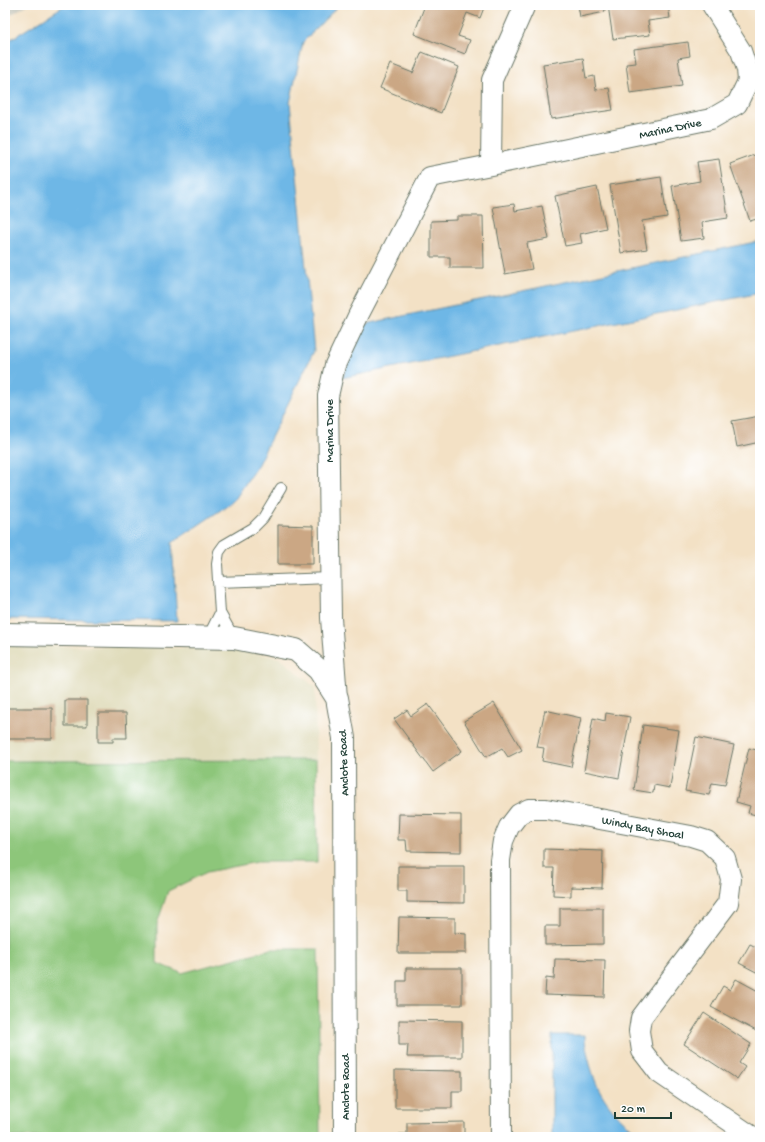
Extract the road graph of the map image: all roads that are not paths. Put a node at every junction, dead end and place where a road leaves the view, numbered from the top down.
1 (525, 5) edge
2 (712, 5) edge
3 (491, 165) junction
4 (281, 488) dead end
5 (330, 578) junction
6 (218, 582) junction
7 (220, 613) junction
8 (5, 634) edge
9 (208, 637) junction
10 (234, 638) junction
11 (337, 698) junction
12 (345, 1137) edge
13 (501, 1137) edge
14 (753, 1137) edge

1 - 3 street
2 - 3 street, Marina Drive
3 - 5 street, Marina Drive
4 - 6 lane
5 - 6 lane
5 - 11 street, Marina Drive
6 - 7 lane
7 - 9 lane
7 - 10 lane
8 - 9 street, Anclote Road
9 - 10 street, Anclote Road
10 - 11 street, Anclote Road
11 - 12 street, Anclote Road
13 - 14 street, Windy Bay Shoal

